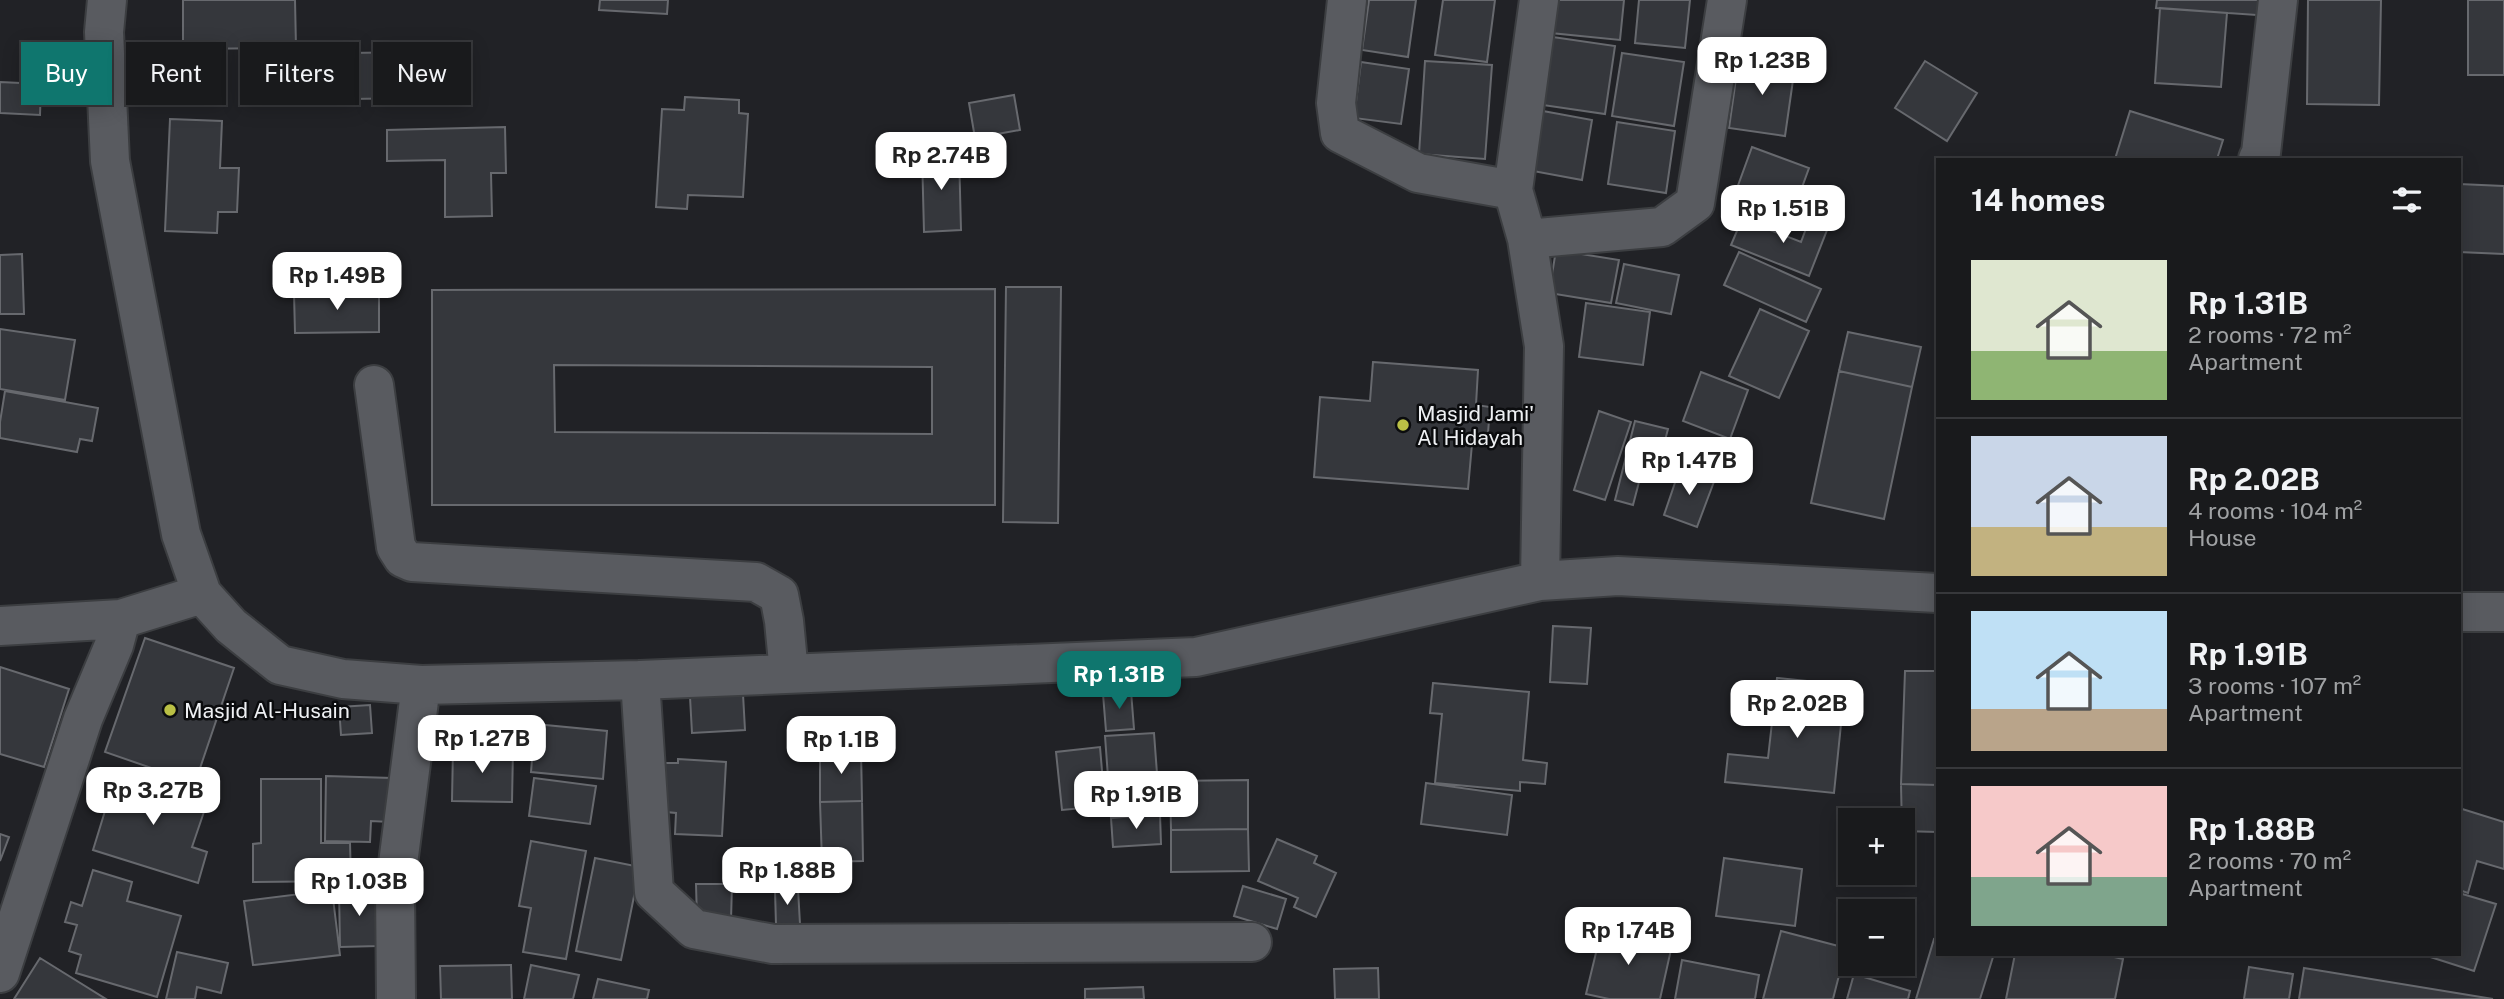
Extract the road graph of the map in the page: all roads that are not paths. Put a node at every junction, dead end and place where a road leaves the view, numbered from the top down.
1 (107, 0) edge
2 (1347, 0) edge
3 (1539, 0) edge
4 (1727, 0) edge
5 (2278, 0) edge
6 (2258, 158) edge
7 (1513, 190) junction
8 (1527, 239) junction
9 (374, 385) dead end
10 (1540, 581) junction
11 (1936, 593) edge
12 (202, 594) junction
13 (2461, 612) edge
14 (2504, 612) edge
15 (121, 620) junction
16 (0, 626) edge
17 (789, 673) junction
18 (639, 680) junction
19 (421, 685) junction
20 (1252, 942) dead end
21 (0, 973) edge
22 (396, 999) edge

1 - 12 street
2 - 7 street
3 - 7 street
4 - 8 street
5 - 6 street
7 - 8 street
8 - 10 street
9 - 17 street
10 - 11 street
10 - 17 street
12 - 15 street
12 - 19 street
13 - 14 street
15 - 16 street
15 - 21 street
17 - 18 street
18 - 19 street
18 - 20 street
19 - 22 street

